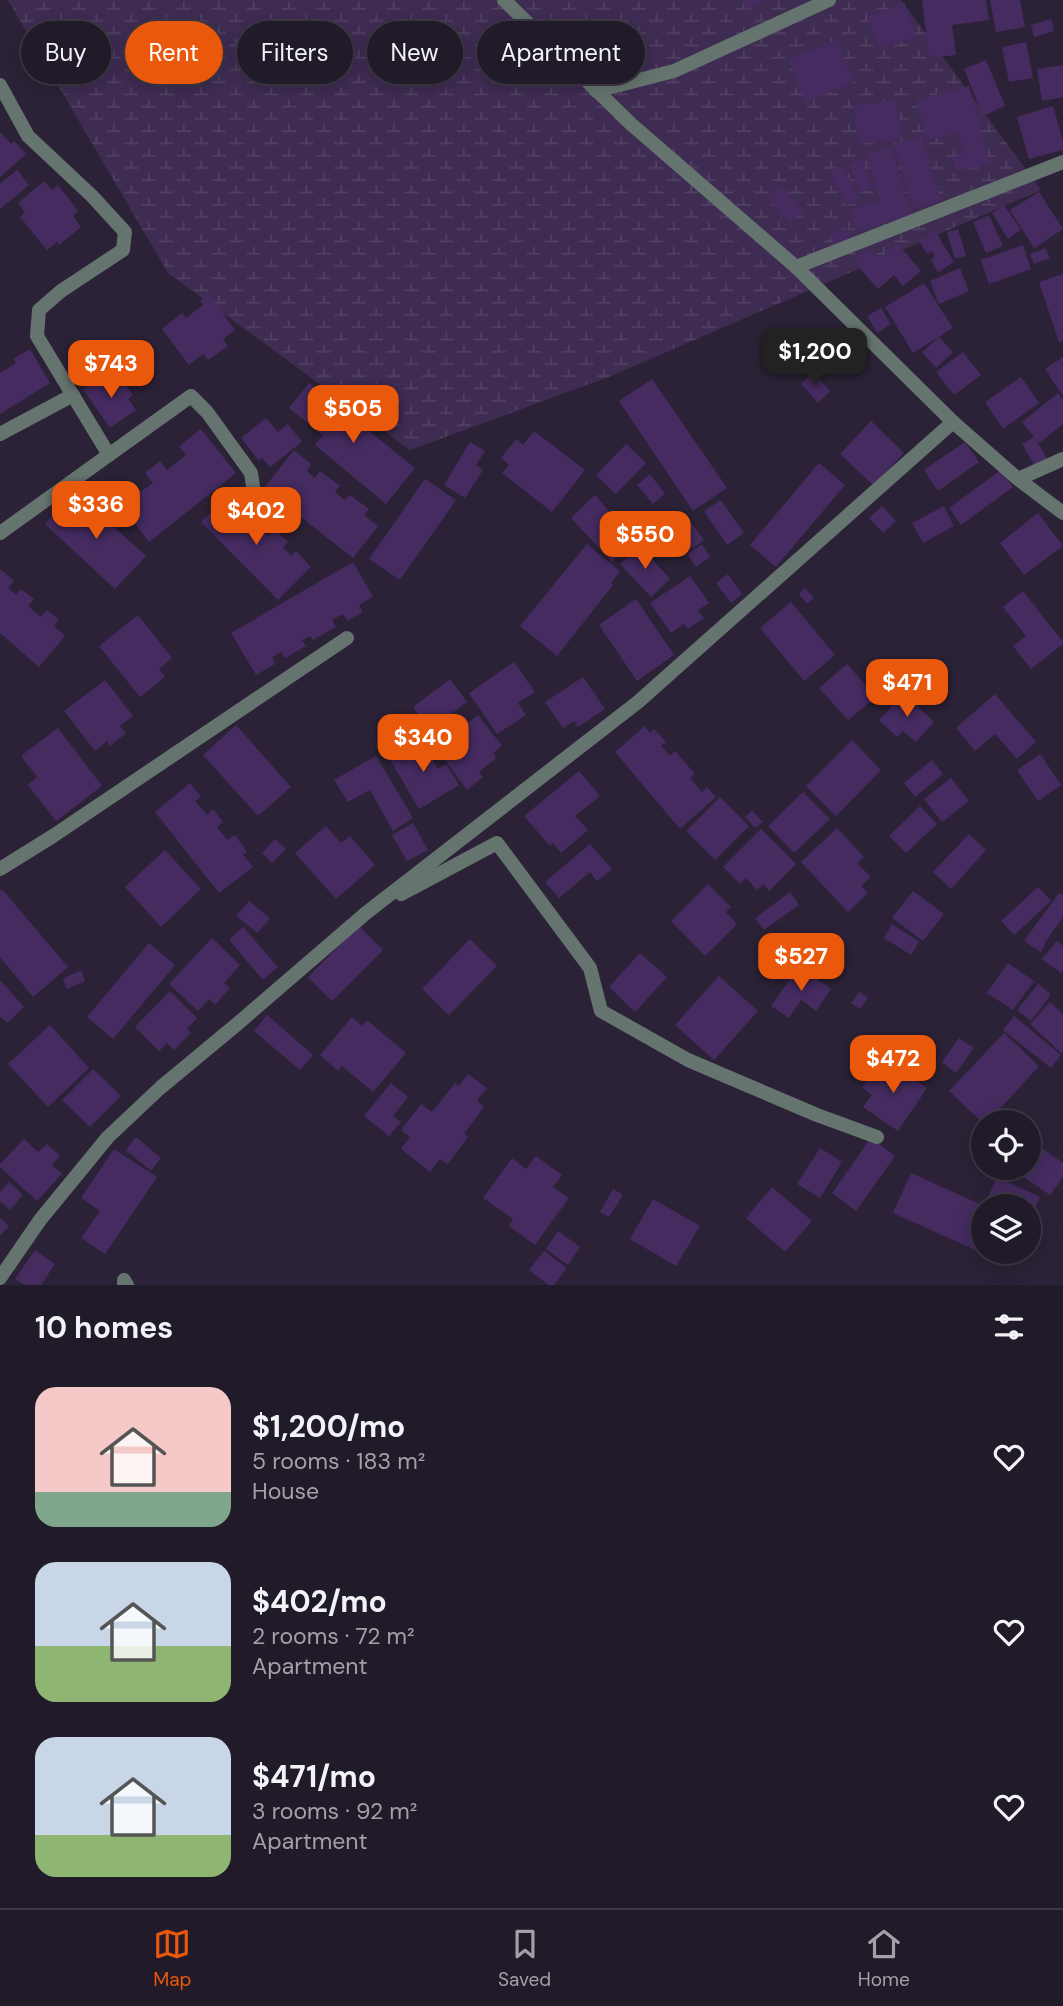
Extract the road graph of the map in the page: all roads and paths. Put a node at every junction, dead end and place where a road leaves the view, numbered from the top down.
1 (504, 0) edge
2 (829, 0) edge
3 (0, 85) edge
4 (596, 91) junction
5 (1063, 162) edge
6 (796, 267) junction
7 (73, 395) junction
8 (953, 422) junction
9 (0, 434) edge
10 (109, 455) junction
11 (1063, 459) edge
12 (1018, 479) junction
13 (253, 486) dead end
14 (1063, 513) edge
15 (0, 533) edge
16 (346, 638) dead end
17 (0, 869) edge
18 (366, 913) junction
19 (877, 1137) dead end
20 (0, 1278) edge

1 - 4 street
2 - 4 street
3 - 7 street
4 - 6 street
5 - 6 street
6 - 8 street
7 - 9 street
7 - 10 street
8 - 12 street
8 - 18 street
10 - 13 street
10 - 15 street
11 - 12 street
12 - 14 street
16 - 17 street
18 - 19 street
18 - 20 street

